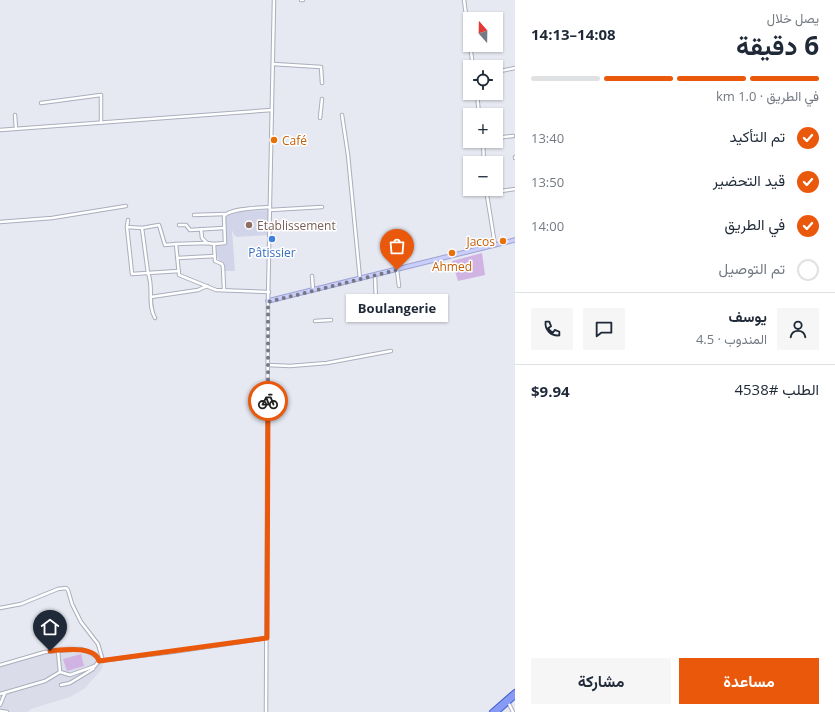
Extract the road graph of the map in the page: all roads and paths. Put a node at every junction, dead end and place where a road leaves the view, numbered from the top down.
1 (274, 0) edge
2 (464, 0) edge
3 (472, 60) edge
4 (273, 64) junction
5 (515, 68) edge
6 (503, 71) edge
7 (322, 83) dead end
8 (322, 100) dead end
9 (41, 103) dead end
10 (272, 110) junction
11 (15, 115) dead end
12 (342, 115) dead end
13 (320, 118) dead end
14 (101, 123) junction
15 (16, 129) junction
16 (0, 130) edge
17 (513, 136) dead end
18 (503, 137) edge
19 (515, 189) edge
20 (503, 191) edge
21 (487, 196) edge
22 (126, 206) dead end
23 (322, 207) dead end
24 (270, 209) junction
25 (226, 214) junction
26 (194, 215) dead end
27 (128, 220) dead end
28 (0, 222) edge
29 (179, 225) dead end
30 (127, 227) junction
31 (142, 228) junction
32 (224, 228) junction
33 (201, 229) junction
34 (515, 240) edge
35 (207, 243) junction
36 (176, 244) junction
37 (214, 244) junction
38 (495, 245) junction
39 (215, 256) junction
40 (178, 258) junction
41 (397, 270) junction
42 (179, 271) junction
43 (148, 273) junction
44 (312, 276) dead end
45 (375, 276) junction
46 (360, 280) junction
47 (206, 286) junction
48 (399, 286) dead end
49 (224, 289) junction
50 (313, 290) junction
51 (269, 292) junction
52 (151, 297) junction
53 (376, 301) dead end
54 (268, 302) junction
55 (155, 318) dead end
56 (331, 320) dead end
57 (315, 321) dead end
58 (391, 351) dead end
59 (268, 365) junction
60 (0, 608) edge
61 (267, 638) junction
62 (58, 651) junction
63 (101, 661) junction
64 (0, 665) edge
65 (94, 666) junction
66 (60, 672) junction
67 (62, 685) dead end
68 (515, 692) edge
69 (5, 693) junction
70 (0, 694) edge
71 (515, 696) edge
72 (508, 702) junction
73 (0, 704) edge
74 (0, 711) edge
75 (7, 712) edge
76 (266, 712) edge
77 (492, 712) edge
78 (497, 712) edge
79 (514, 712) edge

1 - 4 street
2 - 3 street
4 - 7 street
4 - 10 street
5 - 6 street
8 - 13 street
9 - 14 street
10 - 14 street
10 - 24 street
11 - 15 street
12 - 46 street
14 - 15 street
15 - 16 street
17 - 18 street
19 - 20 street
21 - 38 street
22 - 28 street
23 - 24 street
24 - 25 street
24 - 51 street
25 - 26 street
25 - 32 street
27 - 30 street
29 - 33 street
30 - 31 street
30 - 43 street
31 - 36 street
31 - 43 street
32 - 33 street
32 - 37 street
33 - 35 street
34 - 38 main road
35 - 36 street
35 - 37 street
36 - 40 street
37 - 39 street
38 - 41 main road
39 - 40 street
39 - 49 street
40 - 42 street
41 - 45 main road
41 - 48 street
42 - 43 street
42 - 47 street
43 - 52 street
44 - 50 street
45 - 46 main road
45 - 53 street
46 - 50 main road
47 - 49 street
47 - 52 street
49 - 51 street
50 - 54 main road
51 - 54 street
52 - 55 street
54 - 59 street
56 - 57 street
58 - 59 street
59 - 61 street
60 - 63 street
61 - 63 street
61 - 76 street
62 - 63 street
62 - 64 street
62 - 66 street
63 - 65 street
65 - 66 street
65 - 67 street
66 - 69 street
68 - 77 highway
69 - 70 street
69 - 73 street
71 - 72 highway
72 - 78 highway
72 - 79 street
74 - 75 street

